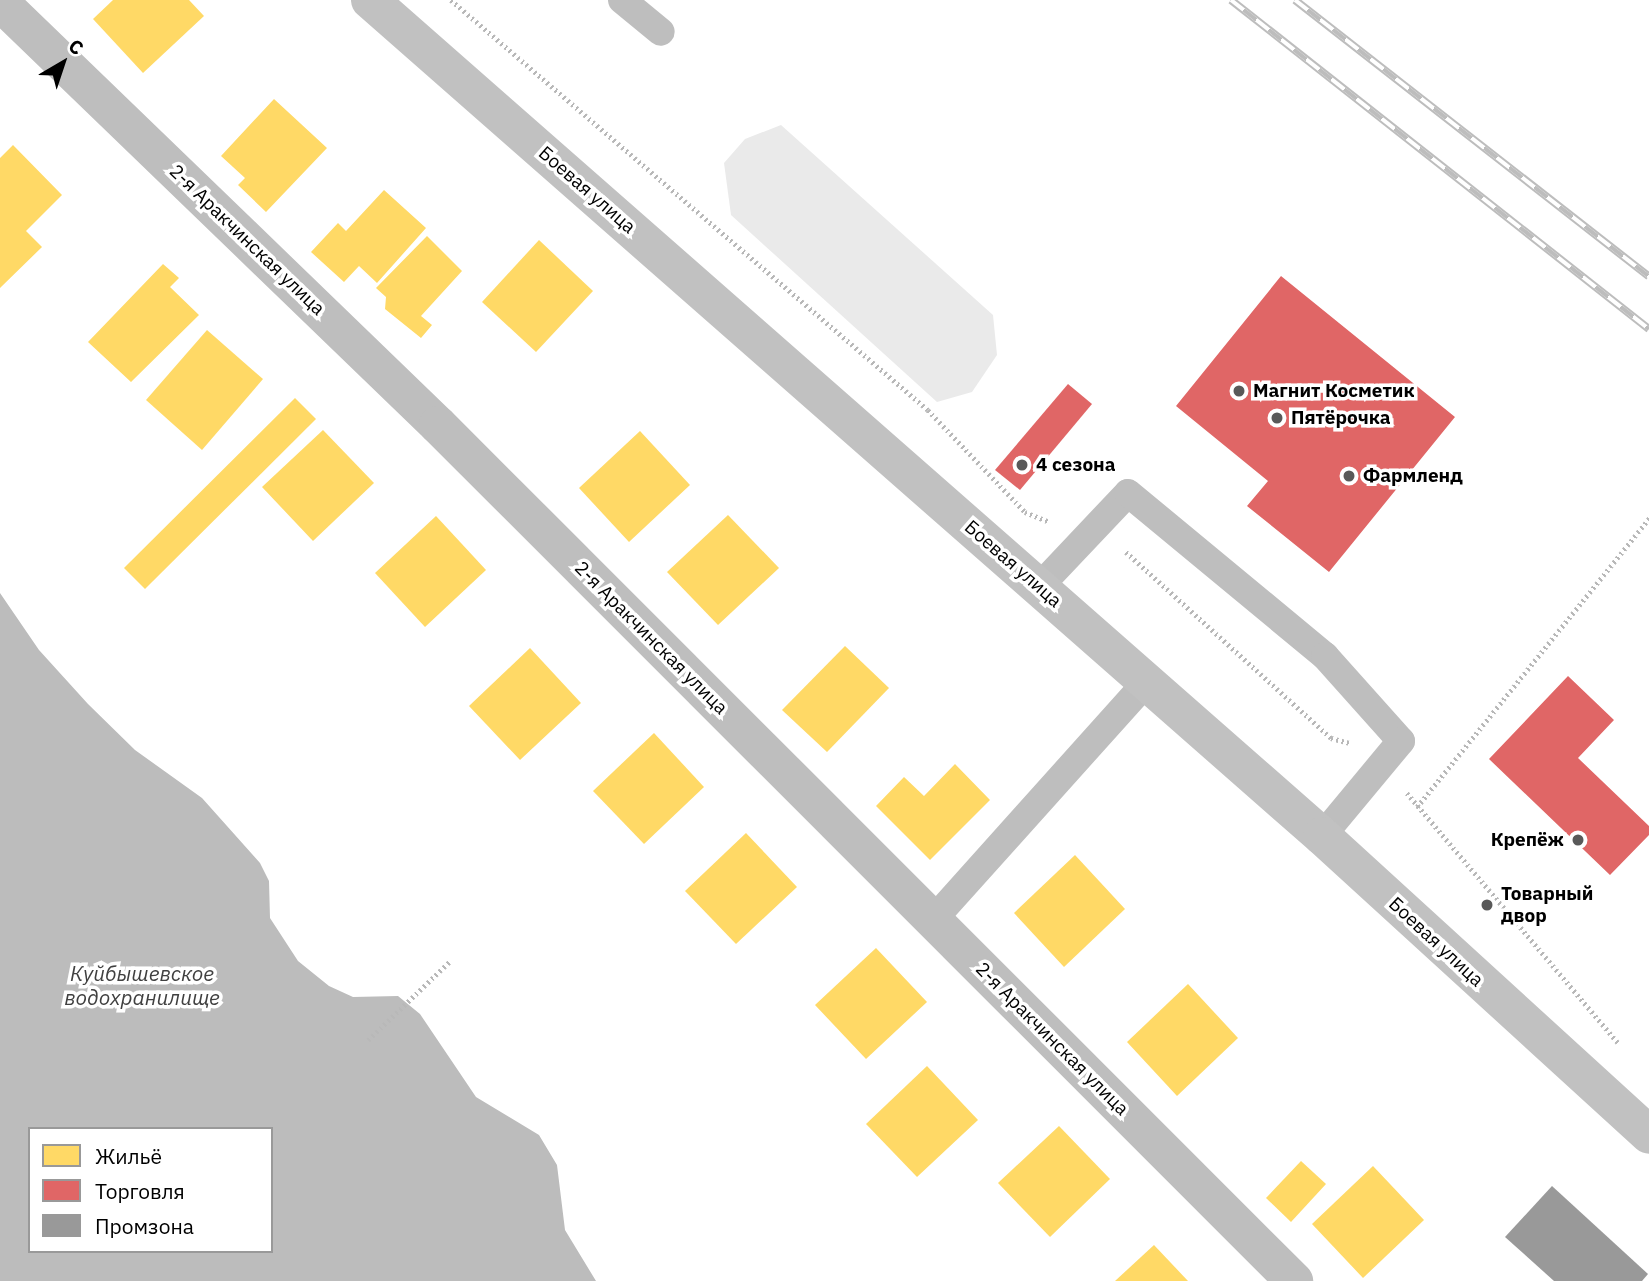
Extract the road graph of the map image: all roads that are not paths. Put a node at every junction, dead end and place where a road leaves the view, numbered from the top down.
1 (370, 0) edge
2 (622, 0) edge
3 (0, 2) edge
4 (661, 33) dead end
5 (1039, 587) junction
6 (1146, 683) junction
7 (1322, 836) junction
8 (933, 920) junction
9 (1649, 1135) edge
10 (1294, 1281) edge

1 - 5 main road, Боевая улица
2 - 4 lane
3 - 8 street, 2-я Аракчинская улица
5 - 6 main road, Боевая улица
5 - 7 lane
6 - 7 main road, Боевая улица
6 - 8 lane
7 - 9 main road, Боевая улица
8 - 10 street, 2-я Аракчинская улица

